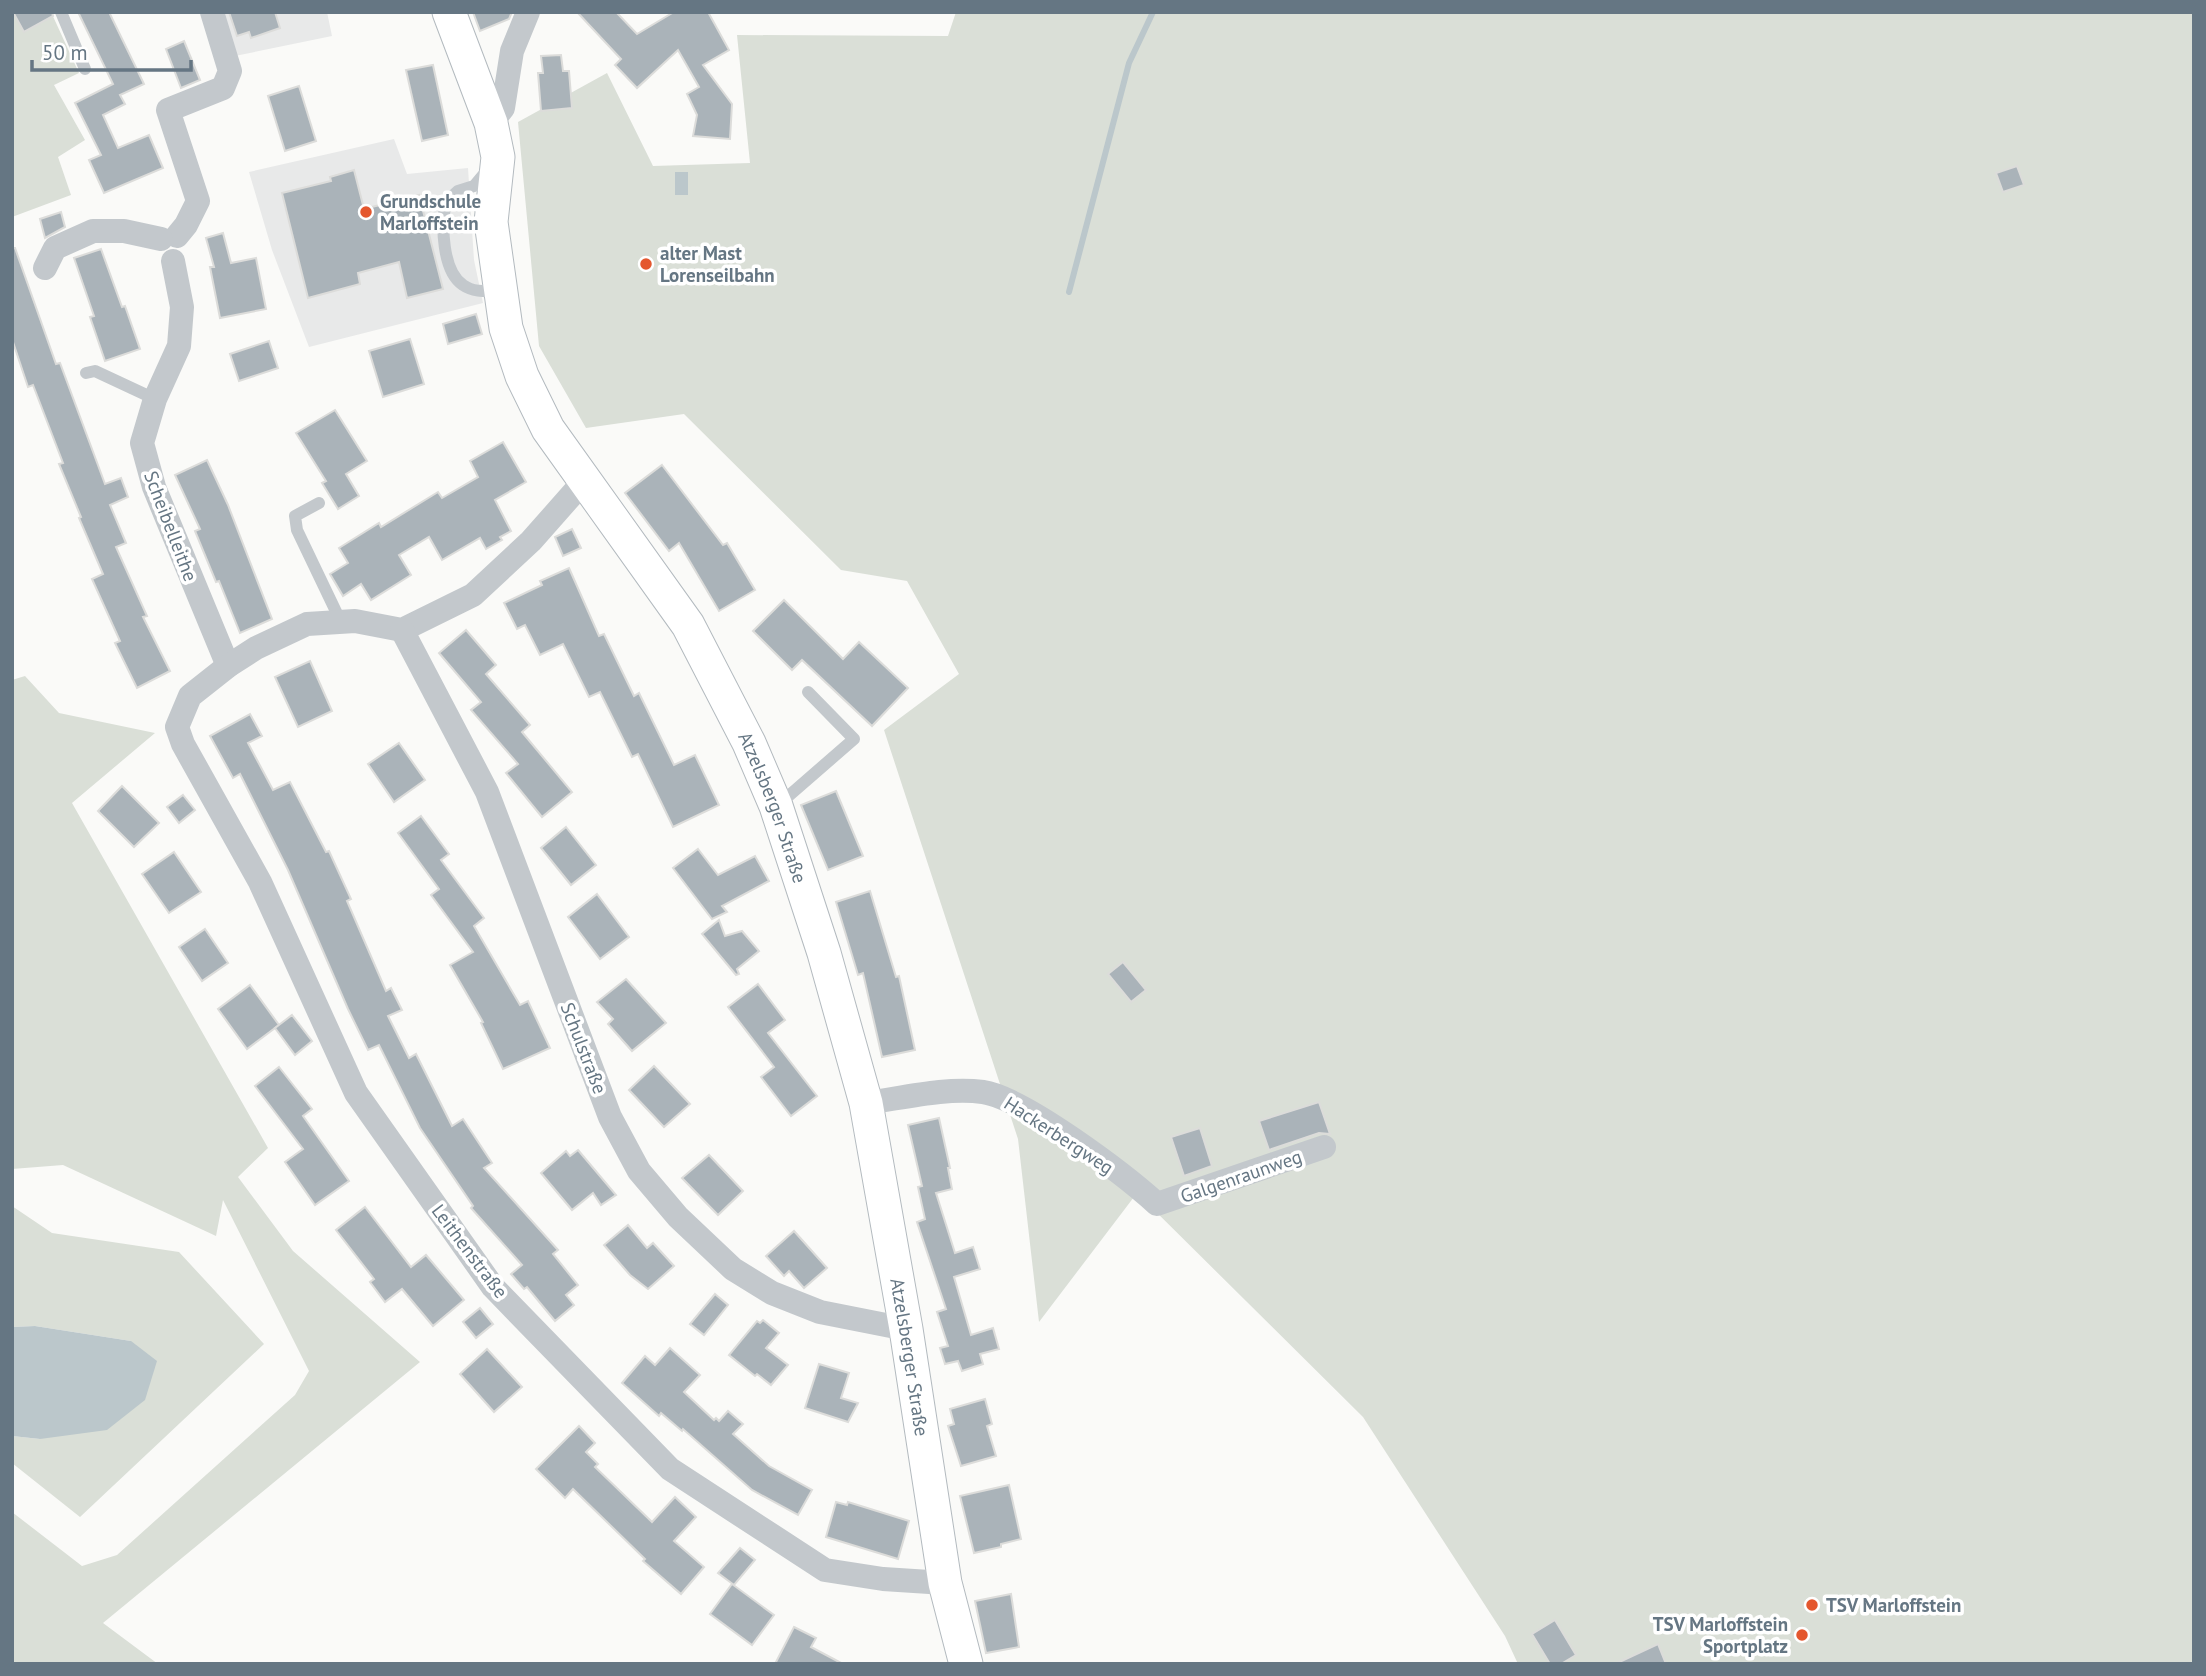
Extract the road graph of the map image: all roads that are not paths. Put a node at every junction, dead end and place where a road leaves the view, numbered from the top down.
1 (61, 12) edge
2 (212, 12) edge
3 (449, 12) edge
4 (528, 12) edge
5 (85, 69) dead end
6 (491, 123) junction
7 (498, 156) junction
8 (169, 237) junction
9 (45, 268) dead end
10 (501, 291) junction
11 (86, 373) dead end
12 (155, 399) junction
13 (584, 481) junction
14 (319, 503) dead end
15 (341, 622) junction
16 (402, 630) junction
17 (228, 666) junction
18 (808, 692) dead end
19 (776, 806) junction
20 (866, 1103) junction
21 (1324, 1147) dead end
22 (1157, 1204) joint
23 (906, 1329) junction
24 (945, 1583) junction
25 (966, 1664) edge

1 - 5 lane
2 - 8 street
3 - 6 street, Atzelsberger Straße
4 - 6 street
6 - 7 street, Atzelsberger Straße
7 - 10 street, Atzelsberger Straße
7 - 10 lane
8 - 9 street
8 - 12 street, Scheibelleithe
10 - 13 street, Atzelsberger Straße
11 - 12 lane
12 - 17 street, Scheibelleithe
13 - 16 street
13 - 19 street, Atzelsberger Straße
14 - 15 lane
15 - 16 street
15 - 17 street
16 - 23 street, Schulstraße
17 - 24 street, Leithenstraße
18 - 19 lane
19 - 20 street, Atzelsberger Straße
20 - 22 street, Hackerbergweg
20 - 23 street, Atzelsberger Straße
21 - 22 street, Galgenraunweg
23 - 24 street, Atzelsberger Straße
24 - 25 street, Atzelsberger Straße

